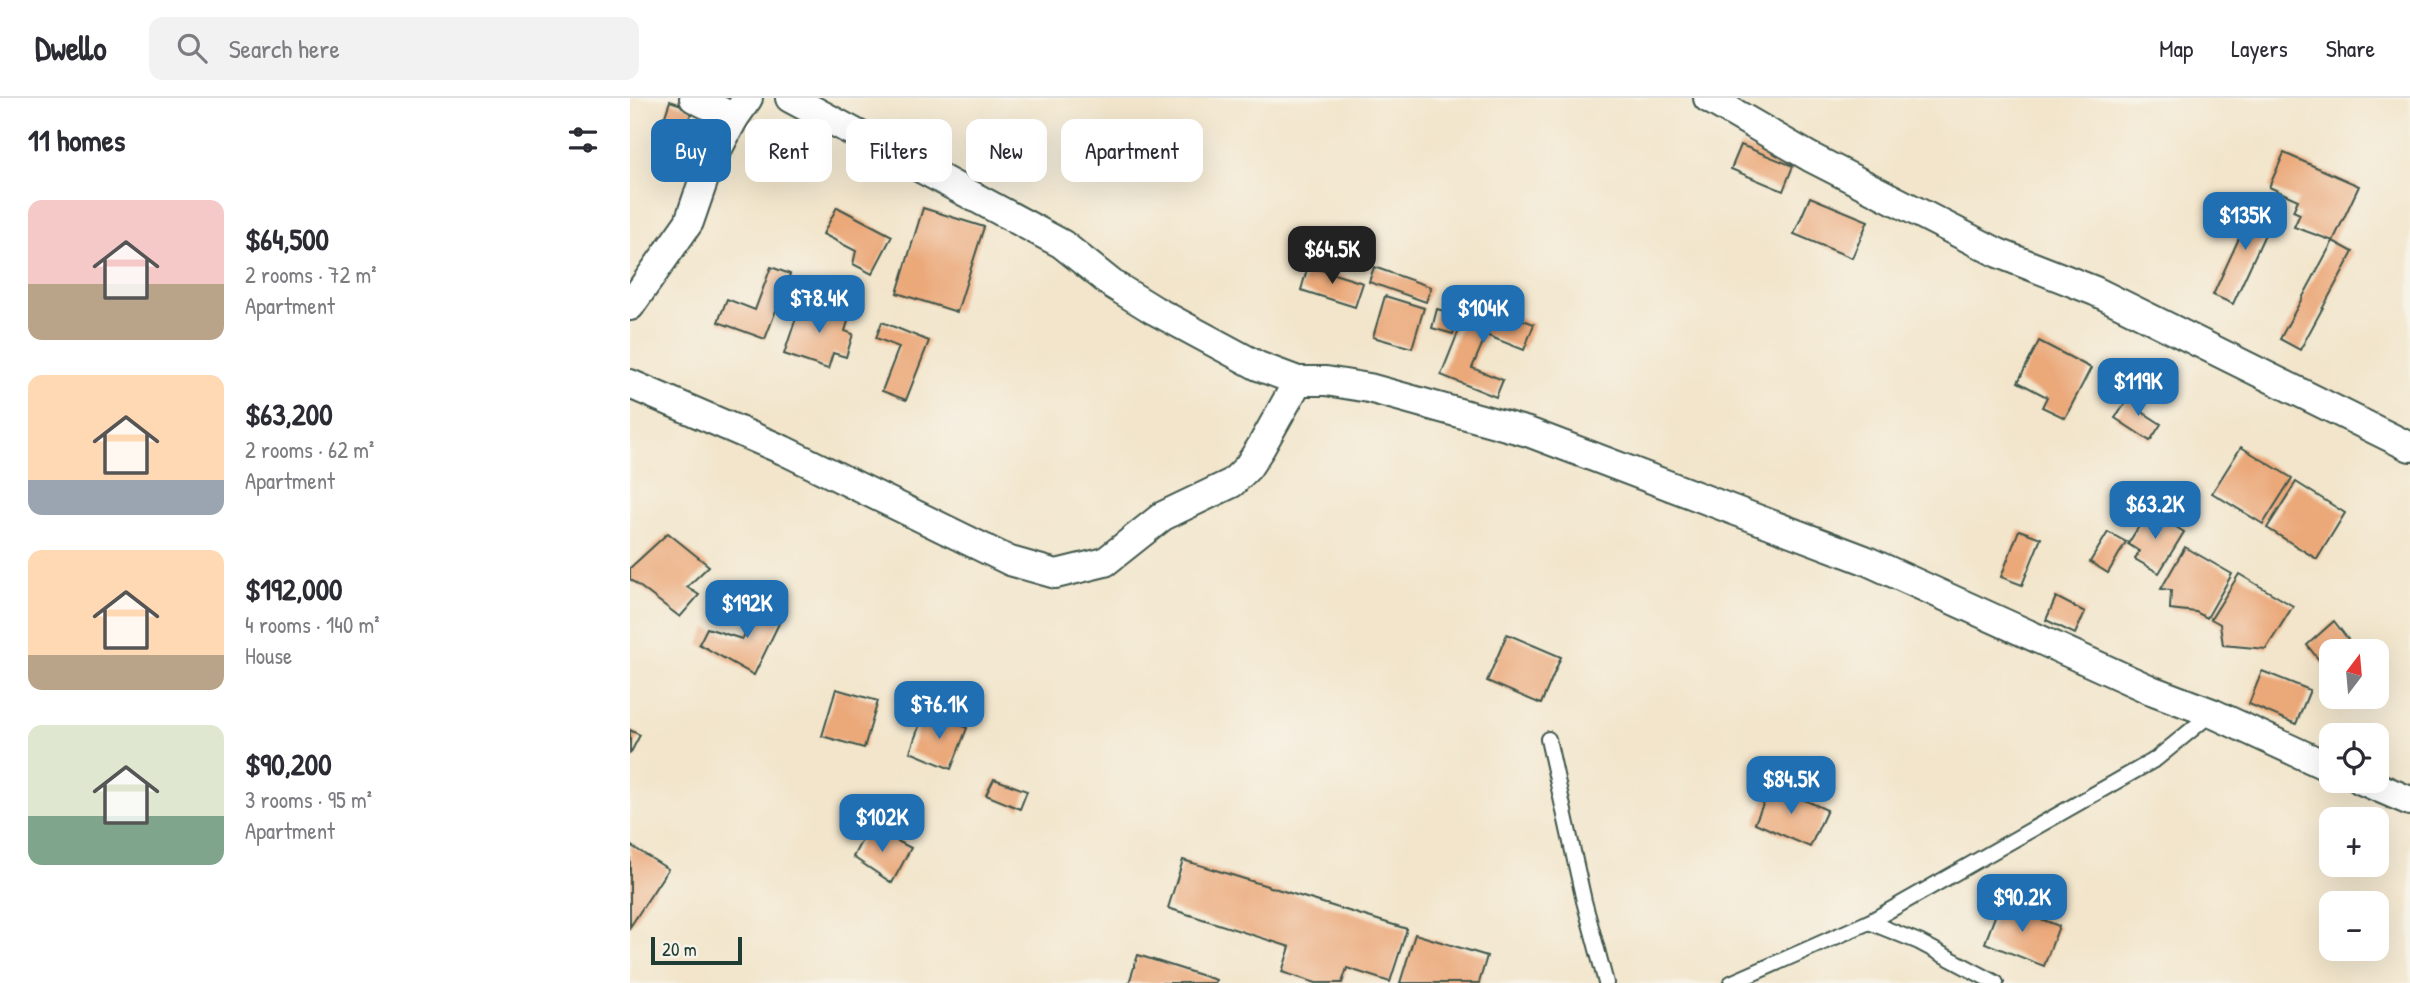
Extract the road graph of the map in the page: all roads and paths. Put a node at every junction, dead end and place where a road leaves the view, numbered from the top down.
1 (694, 98) edge
2 (790, 98) edge
3 (1707, 98) edge
4 (741, 108) edge
5 (630, 306) edge
6 (1298, 381) junction
7 (630, 384) edge
8 (2410, 447) edge
9 (2211, 713) junction
10 (1548, 739) dead end
11 (2319, 762) edge
12 (2389, 793) edge
13 (2410, 802) edge
14 (1869, 922) junction
15 (1606, 983) edge
16 (1731, 983) edge
17 (1996, 983) edge

1 - 4 street
2 - 6 street
3 - 8 street
4 - 5 street
6 - 7 street
6 - 9 street
9 - 11 street
9 - 14 lane
10 - 15 lane
12 - 13 street
14 - 16 lane
14 - 17 lane

